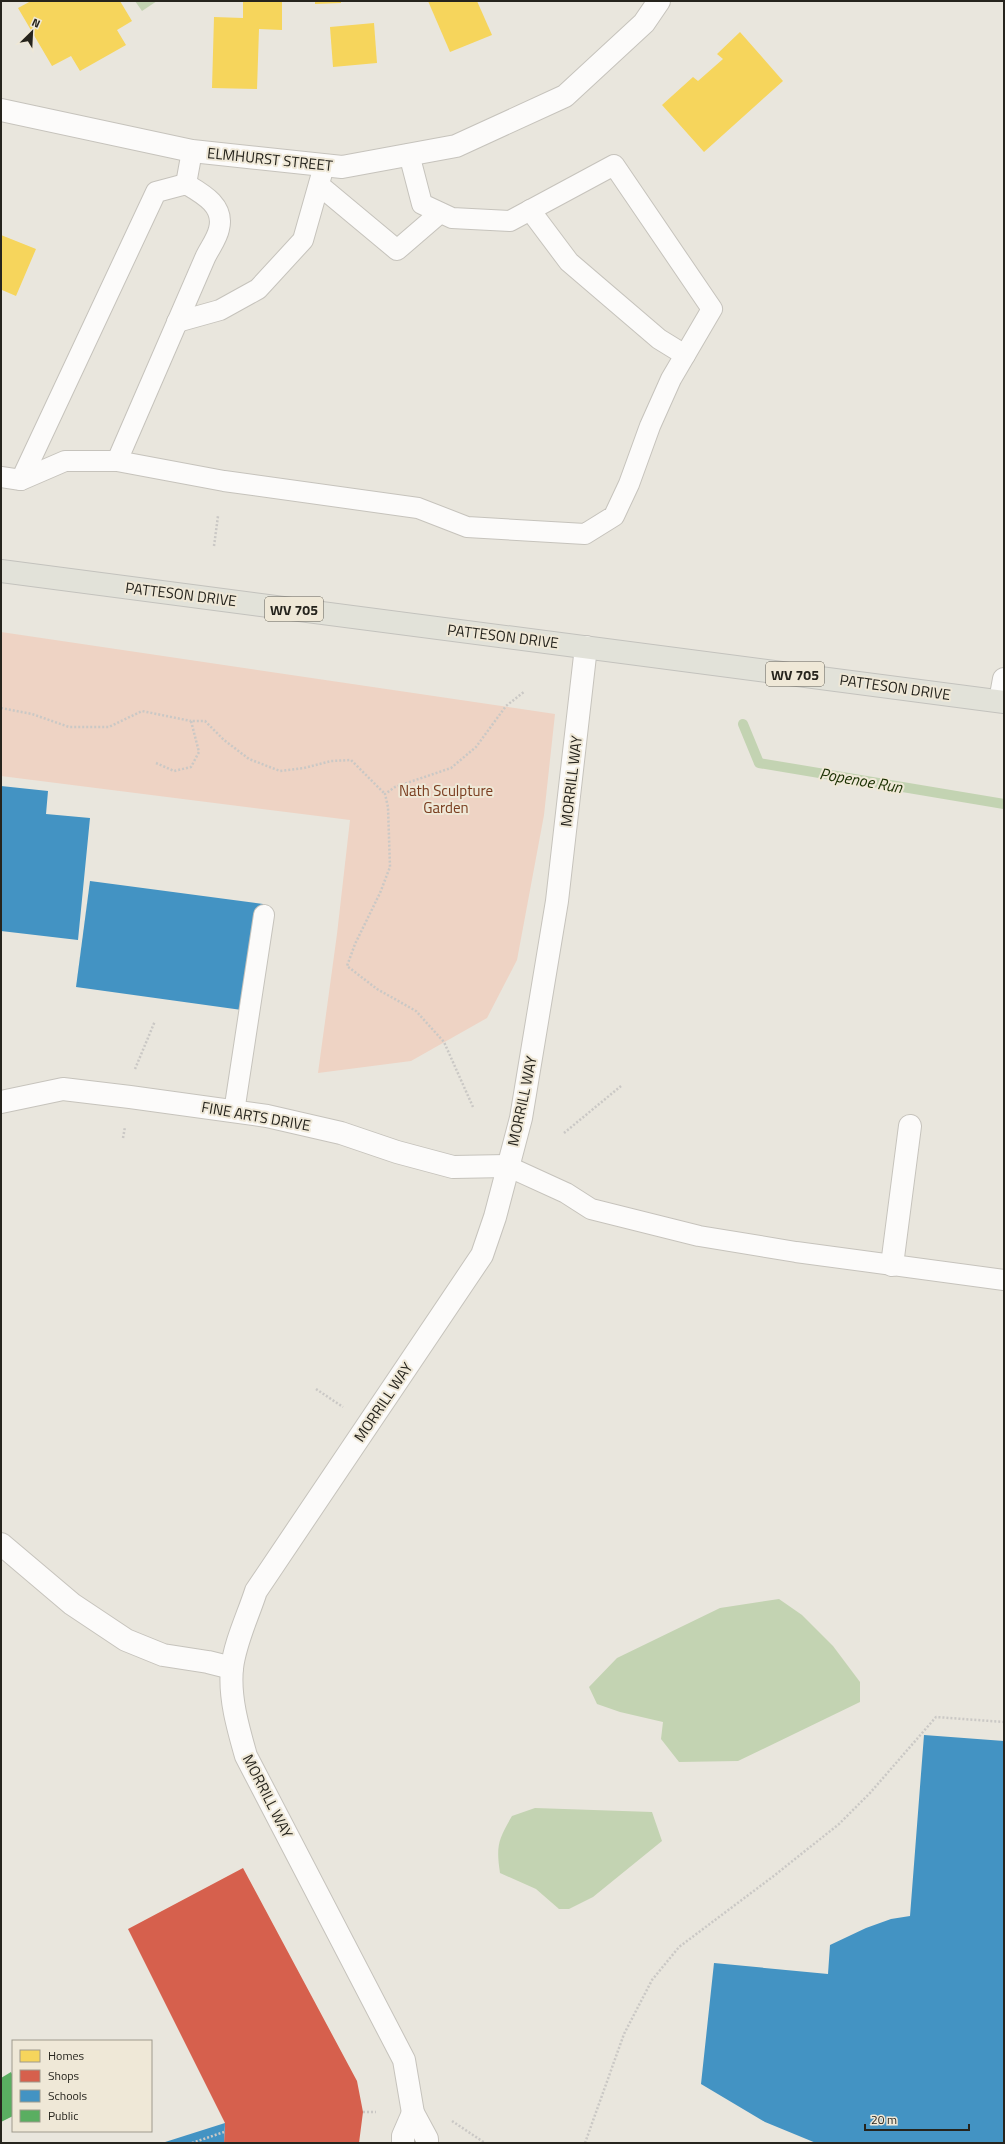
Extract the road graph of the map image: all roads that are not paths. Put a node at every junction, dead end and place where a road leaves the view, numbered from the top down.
1 (659, 1) edge
2 (1, 110) edge
3 (192, 151) junction
4 (409, 154) junction
5 (322, 176) junction
6 (186, 184) junction
7 (530, 210) junction
8 (440, 213) junction
9 (177, 322) junction
10 (685, 355) junction
11 (116, 461) junction
12 (1, 477) edge
13 (21, 480) junction
14 (1, 570) edge
15 (586, 647) junction
16 (1004, 679) edge
17 (1002, 702) edge
18 (264, 915) dead end
19 (4, 1098) edge
20 (234, 1112) junction
21 (910, 1126) dead end
22 (507, 1166) junction
23 (892, 1265) junction
24 (1004, 1280) edge
25 (1, 1544) edge
26 (232, 1668) junction
27 (413, 2113) junction
28 (403, 2143) edge
29 (427, 2143) edge

1 - 4 street, ELMHURST STREET
2 - 3 street, ELMHURST STREET
3 - 5 street, ELMHURST STREET
3 - 6 lane
4 - 5 street, ELMHURST STREET
4 - 8 lane
5 - 8 lane
5 - 9 lane
6 - 9 lane
6 - 13 lane
7 - 8 lane
7 - 10 lane
7 - 10 lane
9 - 11 lane
10 - 11 lane
11 - 13 lane
12 - 13 lane
14 - 15 main road, PATTESON DRIVE / WV 705
15 - 17 main road, PATTESON DRIVE / WV 705
15 - 22 street, MORRILL WAY
16 - 17 street
18 - 20 lane
19 - 20 street, FINE ARTS DRIVE
20 - 22 street, FINE ARTS DRIVE
21 - 23 street
22 - 23 lane
22 - 26 street, MORRILL WAY
23 - 24 lane
25 - 26 street
26 - 27 street, MORRILL WAY
27 - 28 street
27 - 29 street, MORRILL WAY

